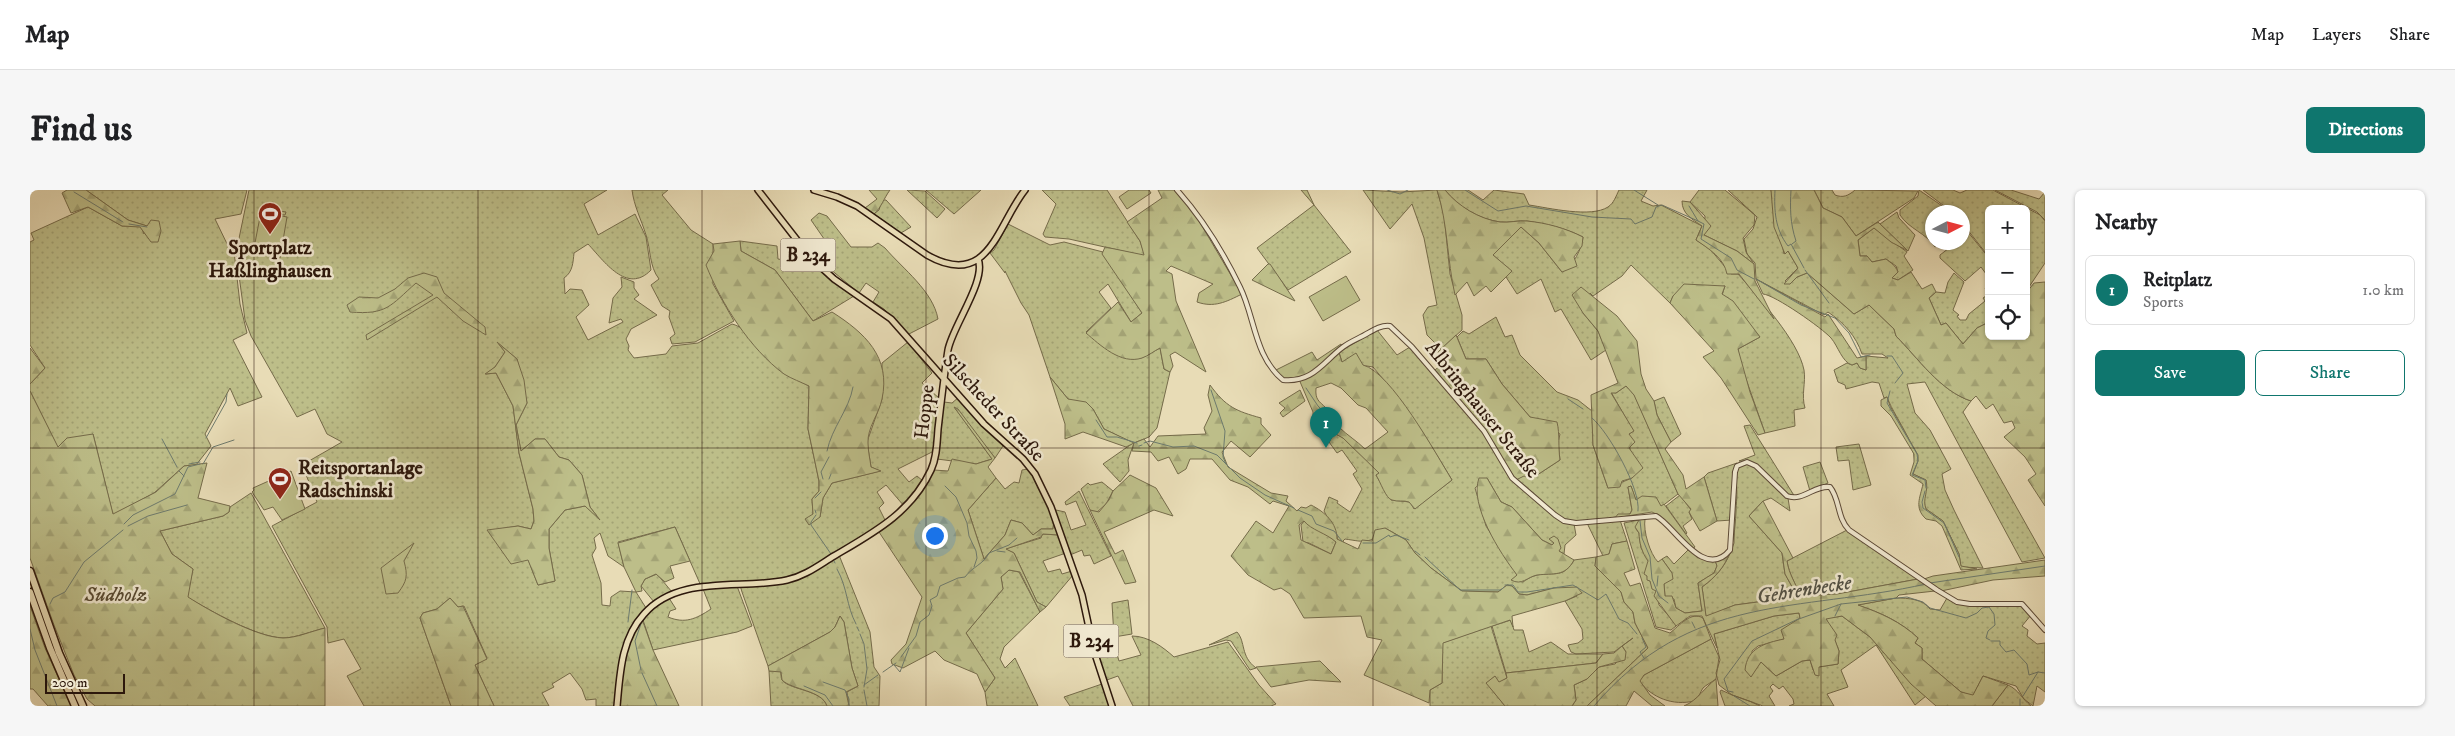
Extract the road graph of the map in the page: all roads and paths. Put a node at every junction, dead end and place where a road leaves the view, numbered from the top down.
1 (758, 190) edge
2 (814, 190) edge
3 (1025, 190) edge
4 (1177, 190) edge
5 (978, 259) junction
6 (946, 368) junction
7 (937, 370) junction
8 (944, 378) junction
9 (30, 571) edge
10 (35, 597) edge
11 (2045, 630) edge
12 (74, 687) junction
13 (75, 706) edge
14 (83, 706) edge
15 (88, 706) edge
16 (616, 706) edge
17 (1112, 706) edge

1 - 7 main road, Silscheder Straße / B 234
2 - 5 main road
3 - 5 main road
4 - 11 street, Albringhauser Straße
5 - 6 main road, Hoppe
6 - 7 main road
6 - 8 main road, Hoppe
7 - 8 main road, Silscheder Straße / B 234
8 - 16 main road, Hoppe
8 - 17 main road, Silscheder Straße / B 234
9 - 10 highway
10 - 12 highway
10 - 13 highway
12 - 14 highway
12 - 15 highway

